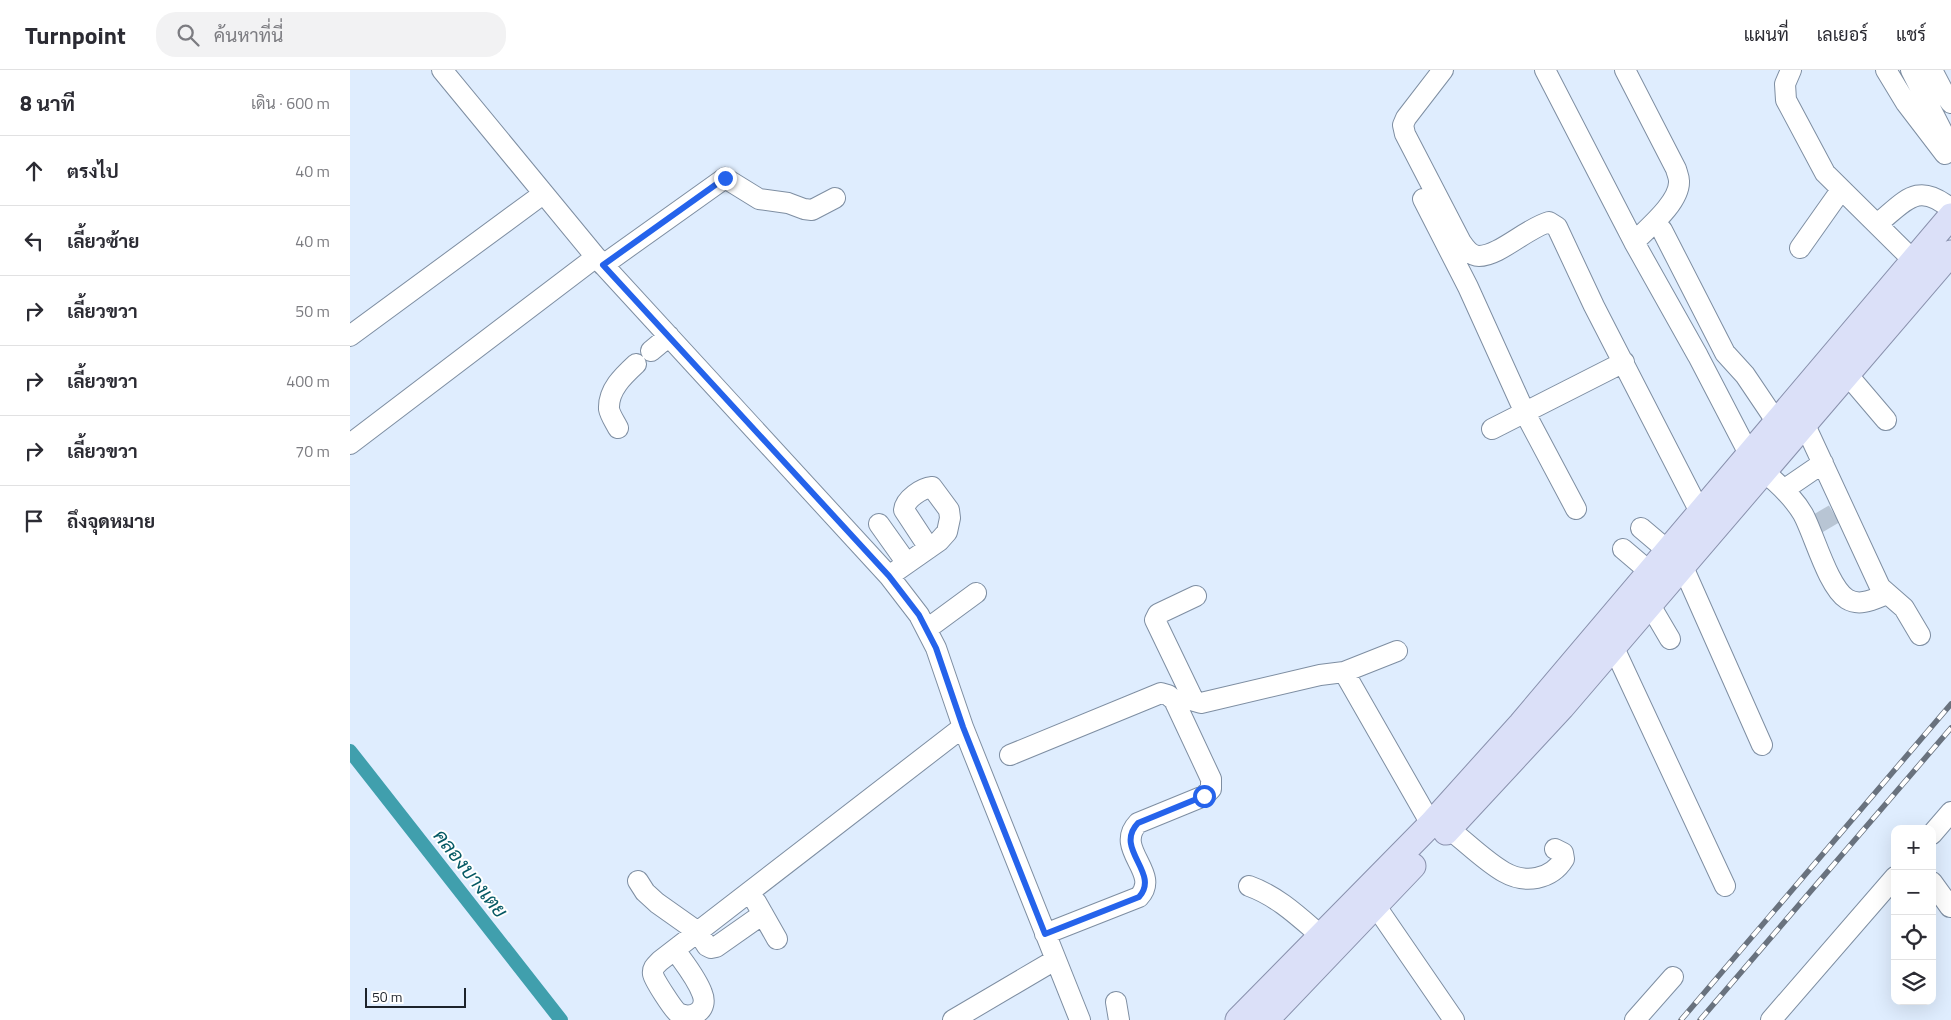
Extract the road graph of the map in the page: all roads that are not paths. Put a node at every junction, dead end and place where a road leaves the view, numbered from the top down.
1 (442, 70) edge
2 (1443, 70) edge
3 (1545, 70) edge
4 (1625, 70) edge
5 (1791, 70) edge
6 (1886, 70) edge
7 (1911, 70) edge
8 (1932, 70) edge
9 (1951, 103) edge
10 (1948, 152) edge
11 (1406, 166) dead end
12 (1841, 190) junction
13 (543, 194) junction
14 (835, 198) dead end
15 (1951, 209) edge
16 (1951, 216) edge
17 (1877, 224) junction
18 (1662, 230) dead end
19 (1634, 242) junction
20 (1800, 248) dead end
21 (599, 261) junction
22 (1914, 261) junction
23 (1949, 262) edge
24 (1688, 280) junction
25 (1662, 293) junction
26 (350, 336) edge
27 (669, 336) junction
28 (651, 351) dead end
29 (1624, 362) junction
30 (636, 364) dead end
31 (1846, 373) junction
32 (1525, 412) junction
33 (1886, 420) dead end
34 (1776, 421) junction
35 (1804, 423) junction
36 (618, 428) dead end
37 (1492, 429) dead end
38 (350, 444) edge
39 (1756, 463) junction
40 (1823, 463) junction
41 (1785, 489) junction
42 (1576, 509) dead end
43 (1700, 512) junction
44 (1826, 519) junction
45 (879, 524) dead end
46 (1641, 528) dead end
47 (929, 548) dead end
48 (1620, 556) dead end
49 (1675, 558) junction
50 (906, 562) junction
51 (889, 576) junction
52 (1646, 577) junction
53 (976, 593) dead end
54 (1886, 594) junction
55 (1196, 596) dead end
56 (1650, 605) junction
57 (927, 629) junction
58 (1920, 635) dead end
59 (1670, 639) dead end
60 (1614, 648) junction
61 (1397, 650) dead end
62 (1344, 672) junction
63 (963, 727) junction
64 (1762, 745) dead end
65 (1010, 755) dead end
66 (1951, 812) edge
67 (1440, 826) junction
68 (1936, 829) edge
69 (1555, 849) dead end
70 (638, 881) dead end
71 (1891, 882) edge
72 (1249, 886) dead end
73 (1725, 886) dead end
74 (1936, 888) edge
75 (750, 892) junction
76 (1375, 905) junction
77 (1950, 907) edge
78 (762, 914) junction
79 (698, 932) junction
80 (1045, 934) junction
81 (1320, 935) junction
82 (777, 939) dead end
83 (675, 950) dead end
84 (1055, 960) junction
85 (1673, 977) dead end
86 (953, 1020) edge
87 (1080, 1020) edge
88 (1238, 1020) edge
89 (1266, 1020) edge
90 (1454, 1020) edge
91 (1635, 1020) edge
92 (1771, 1020) edge

1 - 13 street
2 - 29 street
3 - 19 street
4 - 19 street
5 - 12 street
6 - 10 street
7 - 10 street
8 - 9 street
11 - 32 street
12 - 17 street
12 - 20 street
13 - 21 street
13 - 26 street
14 - 21 street
15 - 17 street
16 - 22 main road
17 - 22 street
18 - 24 street
19 - 25 street
21 - 27 street
21 - 38 street
22 - 34 main road
23 - 31 main road
24 - 25 street
24 - 34 street
25 - 39 street
27 - 28 street
27 - 51 street
29 - 32 street
29 - 43 street
30 - 36 street
31 - 33 street
31 - 35 main road
32 - 37 street
32 - 42 street
34 - 39 main road
35 - 39 main road
35 - 40 street
39 - 41 street
39 - 43 main road
39 - 49 main road
40 - 41 street
40 - 44 street
41 - 44 street
43 - 49 main road
44 - 54 street
44 - 54 street
45 - 50 street
46 - 49 street
47 - 50 street
48 - 52 street
49 - 52 main road
49 - 56 main road
49 - 64 street
50 - 51 street
51 - 57 street
52 - 67 main road
53 - 57 street
54 - 58 street
55 - 62 street
56 - 59 street
56 - 60 main road
57 - 63 street
60 - 67 main road
60 - 73 street
61 - 62 street
62 - 67 street
63 - 75 street
63 - 80 street
65 - 80 street
66 - 68 street
67 - 69 street
67 - 76 main road
67 - 81 main road
70 - 79 street
71 - 92 street
72 - 81 street
74 - 77 street
75 - 78 street
75 - 79 street
76 - 89 main road
76 - 90 street
78 - 79 street
78 - 82 street
79 - 83 street
80 - 84 street
81 - 88 main road
84 - 86 street
84 - 87 street
85 - 91 street

